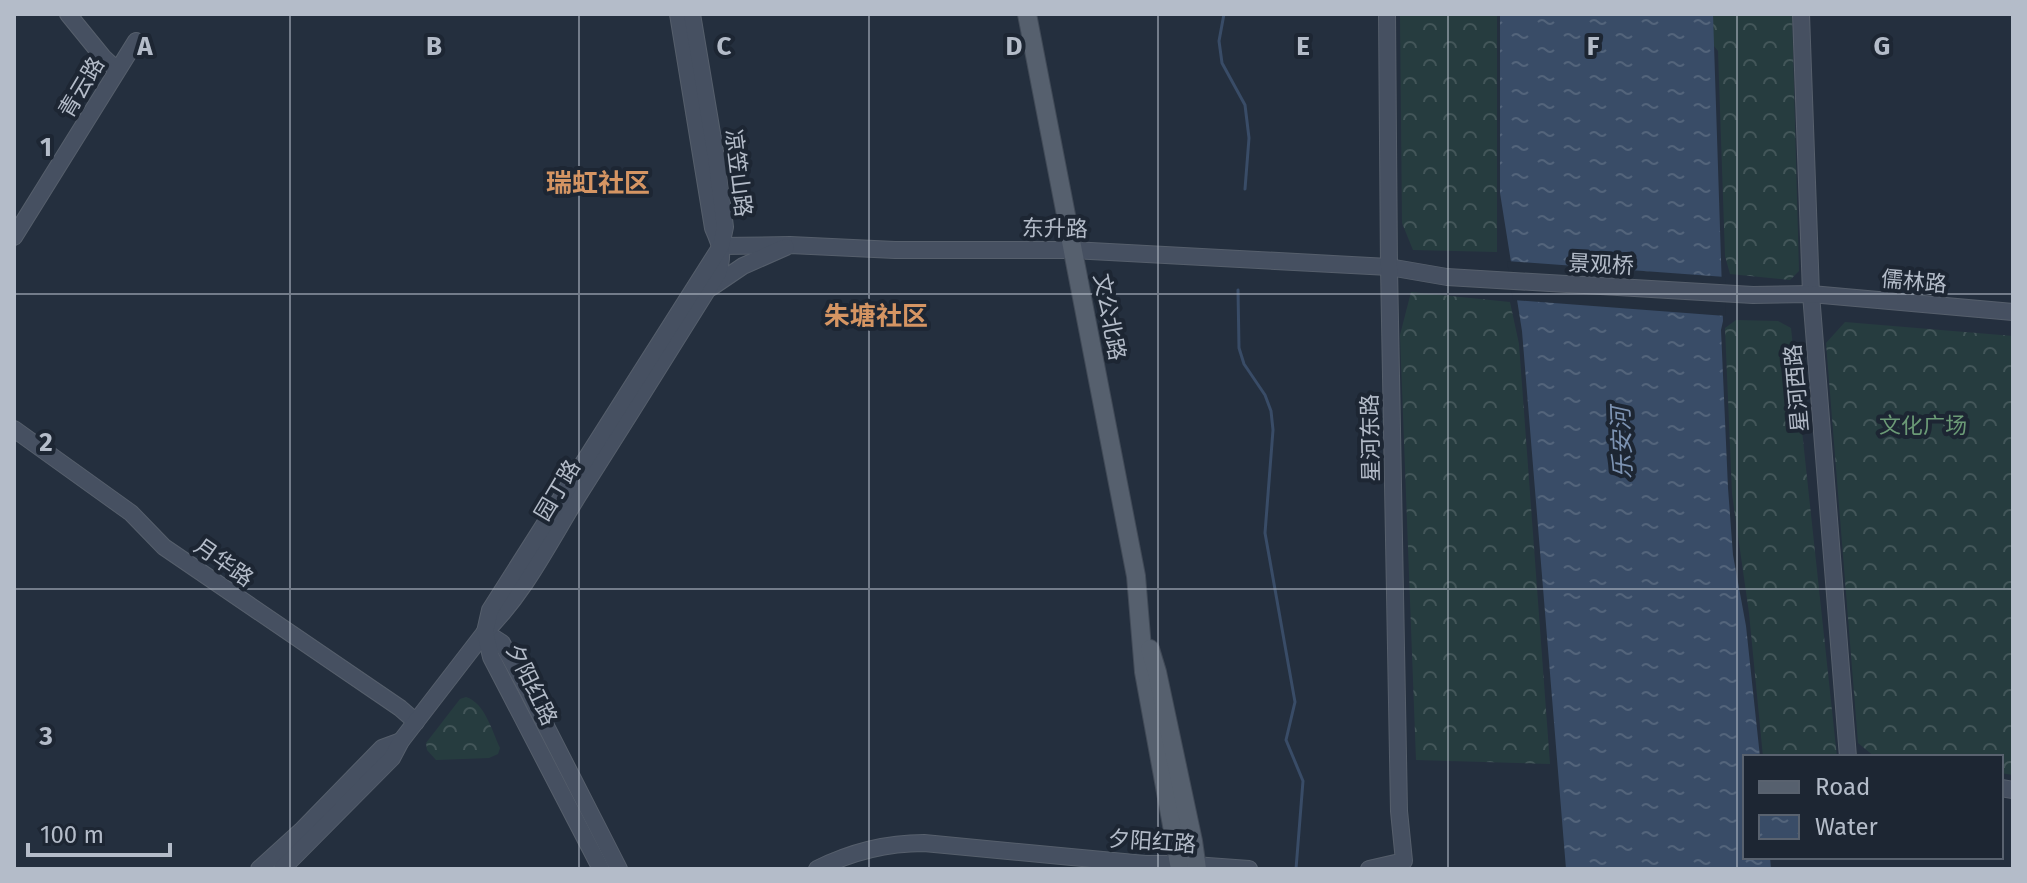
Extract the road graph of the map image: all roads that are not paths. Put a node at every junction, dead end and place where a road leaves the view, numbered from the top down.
1 (68, 14) edge
2 (678, 14) edge
3 (692, 14) edge
4 (1027, 14) edge
5 (1387, 14) edge
6 (1801, 14) edge
7 (136, 41) dead end
8 (117, 70) junction
9 (14, 237) edge
10 (790, 245) junction
11 (721, 246) junction
12 (1072, 250) junction
13 (1389, 267) junction
14 (708, 290) junction
15 (1811, 294) junction
16 (2013, 312) edge
17 (14, 429) edge
18 (485, 632) junction
19 (416, 722) junction
20 (401, 741) junction
21 (1848, 755) edge
22 (1189, 867) edge
23 (259, 869) edge
24 (282, 869) edge
25 (601, 869) edge
26 (619, 869) edge
27 (817, 869) edge
28 (1249, 869) edge
29 (1369, 869) edge

1 - 8 street
2 - 11 street, 凉笠山路
3 - 11 street, 凉笠山路
4 - 12 main road, 文公北路
5 - 13 street, 星河东路
6 - 15 street, 星河西路
7 - 8 street, 青云路
8 - 9 street, 青云路
10 - 11 street, 东升路 / 东升路
10 - 12 street, 东升路 / 东升路
10 - 14 street
11 - 14 street, 园丁路
11 - 18 street
12 - 13 street, 东升路 / 东升路
12 - 22 main road, 文公北路
13 - 15 street, 景观桥
13 - 29 street, 星河东路
14 - 18 street, 园丁路
15 - 16 street, 儒林路
15 - 21 street, 星河西路
17 - 19 street, 月华路
18 - 19 street, 园丁路
18 - 25 street, 夕阳红路
18 - 26 street, 夕阳红路
19 - 20 street, 园丁路
20 - 23 street, 园丁路
20 - 24 street, 园丁路
22 - 27 street, 夕阳红路
22 - 28 street, 夕阳红路

